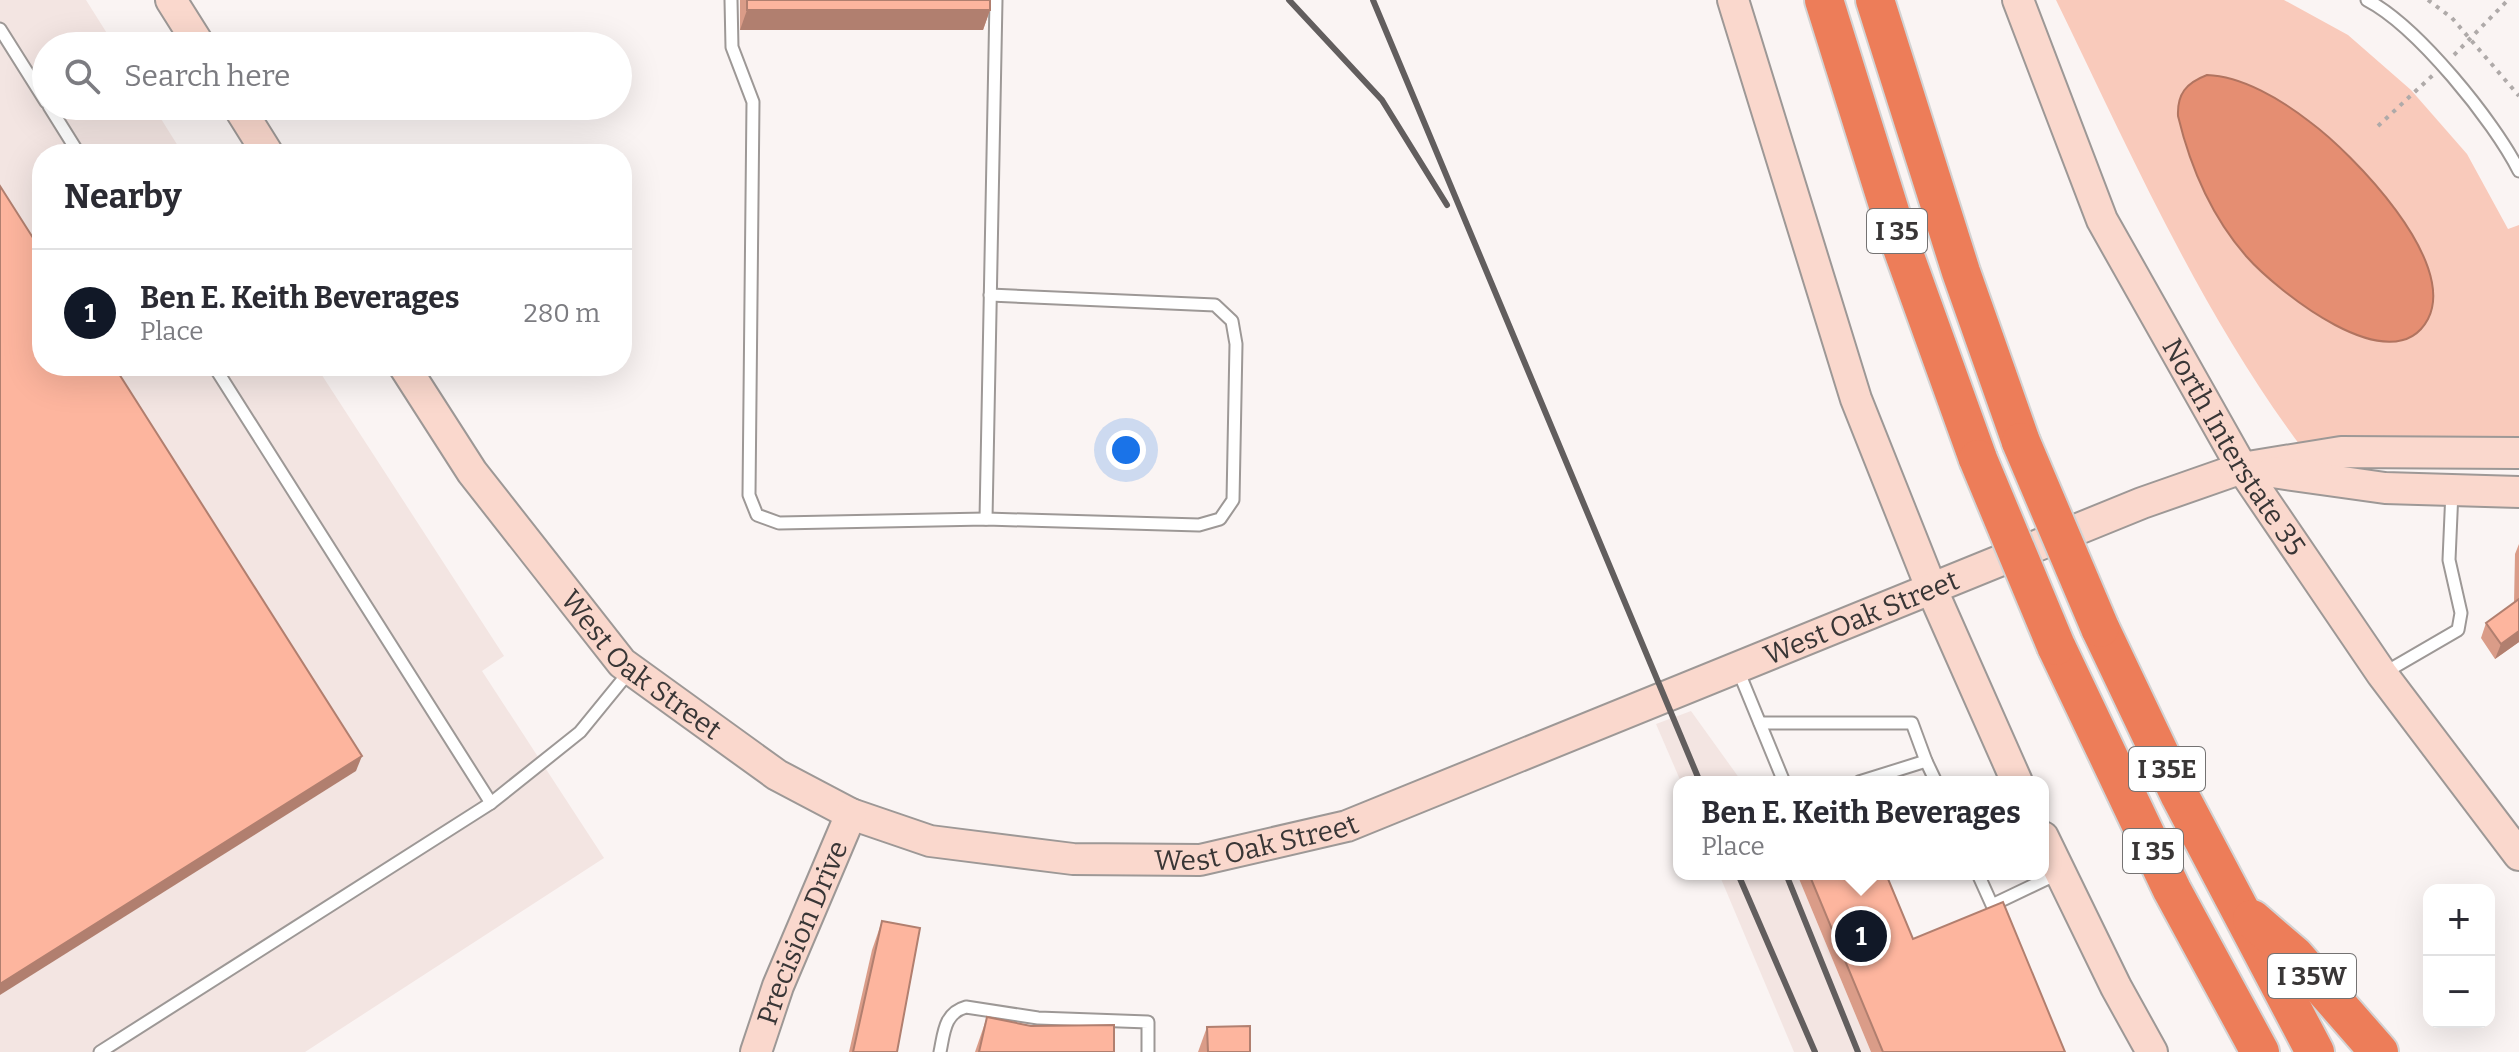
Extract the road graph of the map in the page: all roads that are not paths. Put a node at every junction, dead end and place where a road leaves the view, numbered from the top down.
1 (171, 0) edge
2 (731, 0) edge
3 (996, 0) edge
4 (1733, 0) edge
5 (1824, 0) edge
6 (1875, 0) edge
7 (2018, 0) edge
8 (2367, 0) edge
9 (0, 29) edge
10 (191, 32) edge
11 (32, 80) edge
12 (57, 120) edge
13 (247, 120) edge
14 (73, 144) edge
15 (262, 144) edge
16 (2519, 171) edge
17 (990, 295) junction
18 (220, 376) edge
19 (410, 376) edge
20 (2453, 452) junction
21 (2519, 453) edge
22 (2242, 468) junction
23 (2452, 490) junction
24 (2519, 492) edge
25 (986, 519) junction
26 (1932, 590) junction
27 (631, 669) junction
28 (1737, 669) junction
29 (2382, 674) junction
30 (1760, 723) junction
31 (1926, 761) junction
32 (1782, 776) edge
33 (1878, 776) edge
34 (1933, 776) edge
35 (2014, 776) edge
36 (491, 803) junction
37 (851, 814) junction
38 (2049, 850) edge
39 (2519, 855) edge
40 (2060, 873) junction
41 (2049, 878) edge
42 (1981, 880) edge
43 (2045, 880) edge
44 (2237, 907) junction
45 (100, 1052) edge
46 (756, 1052) edge
47 (940, 1052) edge
48 (1148, 1052) edge
49 (2152, 1052) edge
50 (2260, 1052) edge
51 (2315, 1052) edge
52 (2379, 1052) edge

1 - 10 main road
2 - 25 lane
3 - 17 lane
4 - 26 main road
5 - 50 highway, I 35, bridge
6 - 44 highway, I 35E, bridge
7 - 22 main road, North Interstate 35
8 - 16 lane
9 - 11 lane
12 - 14 lane
13 - 15 main road
17 - 25 lane
17 - 25 lane
18 - 36 lane
19 - 27 main road, West Oak Street
20 - 21 main road, West Oak Street
20 - 22 main road, West Oak Street
20 - 23 main road
22 - 23 main road, West Oak Street
22 - 26 main road, West Oak Street
22 - 29 main road, North Interstate 35
23 - 24 main road, West Oak Street
23 - 29 lane
26 - 28 main road, West Oak Street
26 - 35 main road
27 - 36 lane
27 - 37 main road, West Oak Street
28 - 30 lane
28 - 37 main road, West Oak Street
29 - 39 main road, North Interstate 35
30 - 31 lane
30 - 32 lane
31 - 33 lane
31 - 34 lane
36 - 45 lane
37 - 46 main road, Precision Drive
38 - 40 main road
40 - 41 lane
40 - 49 main road
42 - 43 lane
44 - 51 highway, I 35E
44 - 52 highway, I 35W
47 - 48 lane

